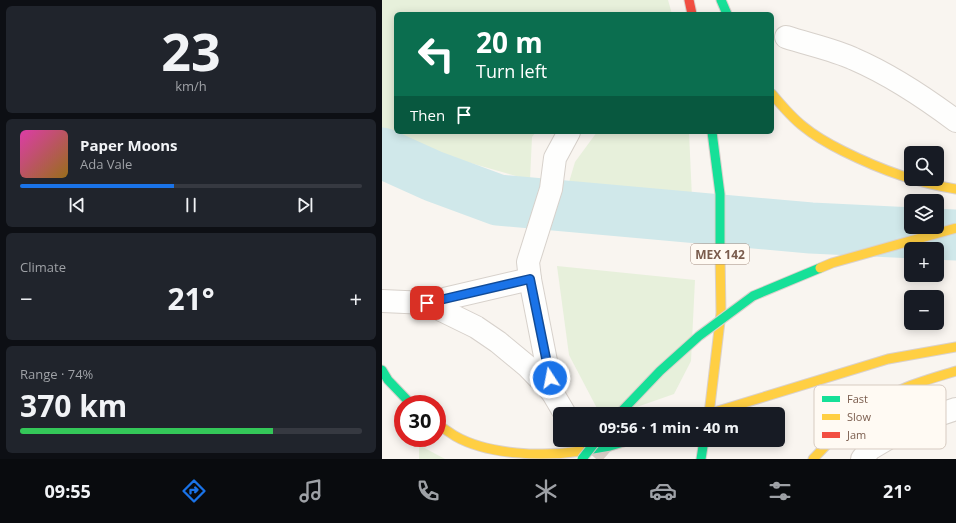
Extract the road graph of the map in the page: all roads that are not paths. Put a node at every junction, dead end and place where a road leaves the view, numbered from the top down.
1 (689, 0) edge
2 (721, 0) edge
3 (692, 12) edge
4 (726, 12) edge
5 (786, 37) dead end
6 (774, 96) edge
7 (956, 122) edge
8 (568, 134) edge
9 (712, 134) edge
10 (956, 190) edge
11 (956, 228) edge
12 (529, 271) junction
13 (382, 301) edge
14 (427, 303) junction
15 (956, 347) edge
16 (382, 370) edge
17 (956, 371) edge
18 (912, 385) edge
19 (552, 392) junction
20 (402, 395) edge
21 (561, 407) edge
22 (626, 407) edge
23 (709, 407) edge
24 (731, 407) edge
25 (956, 409) edge
26 (946, 412) edge
27 (446, 430) edge
28 (591, 447) edge
29 (607, 447) edge
30 (703, 447) edge
31 (822, 449) edge
32 (870, 449) edge
33 (582, 459) edge
34 (701, 459) edge
35 (813, 459) edge
36 (862, 459) edge

1 - 3 highway
2 - 4 highway
5 - 7 street
6 - 10 highway
8 - 12 street
9 - 23 highway, MEX 142
11 - 22 highway, bridge
12 - 14 street
12 - 19 street
13 - 14 street
14 - 19 street
15 - 24 highway
16 - 20 highway
17 - 18 highway
19 - 21 street
25 - 26 street
27 - 29 highway
28 - 33 highway, bridge
30 - 34 highway
31 - 35 highway
32 - 36 street

